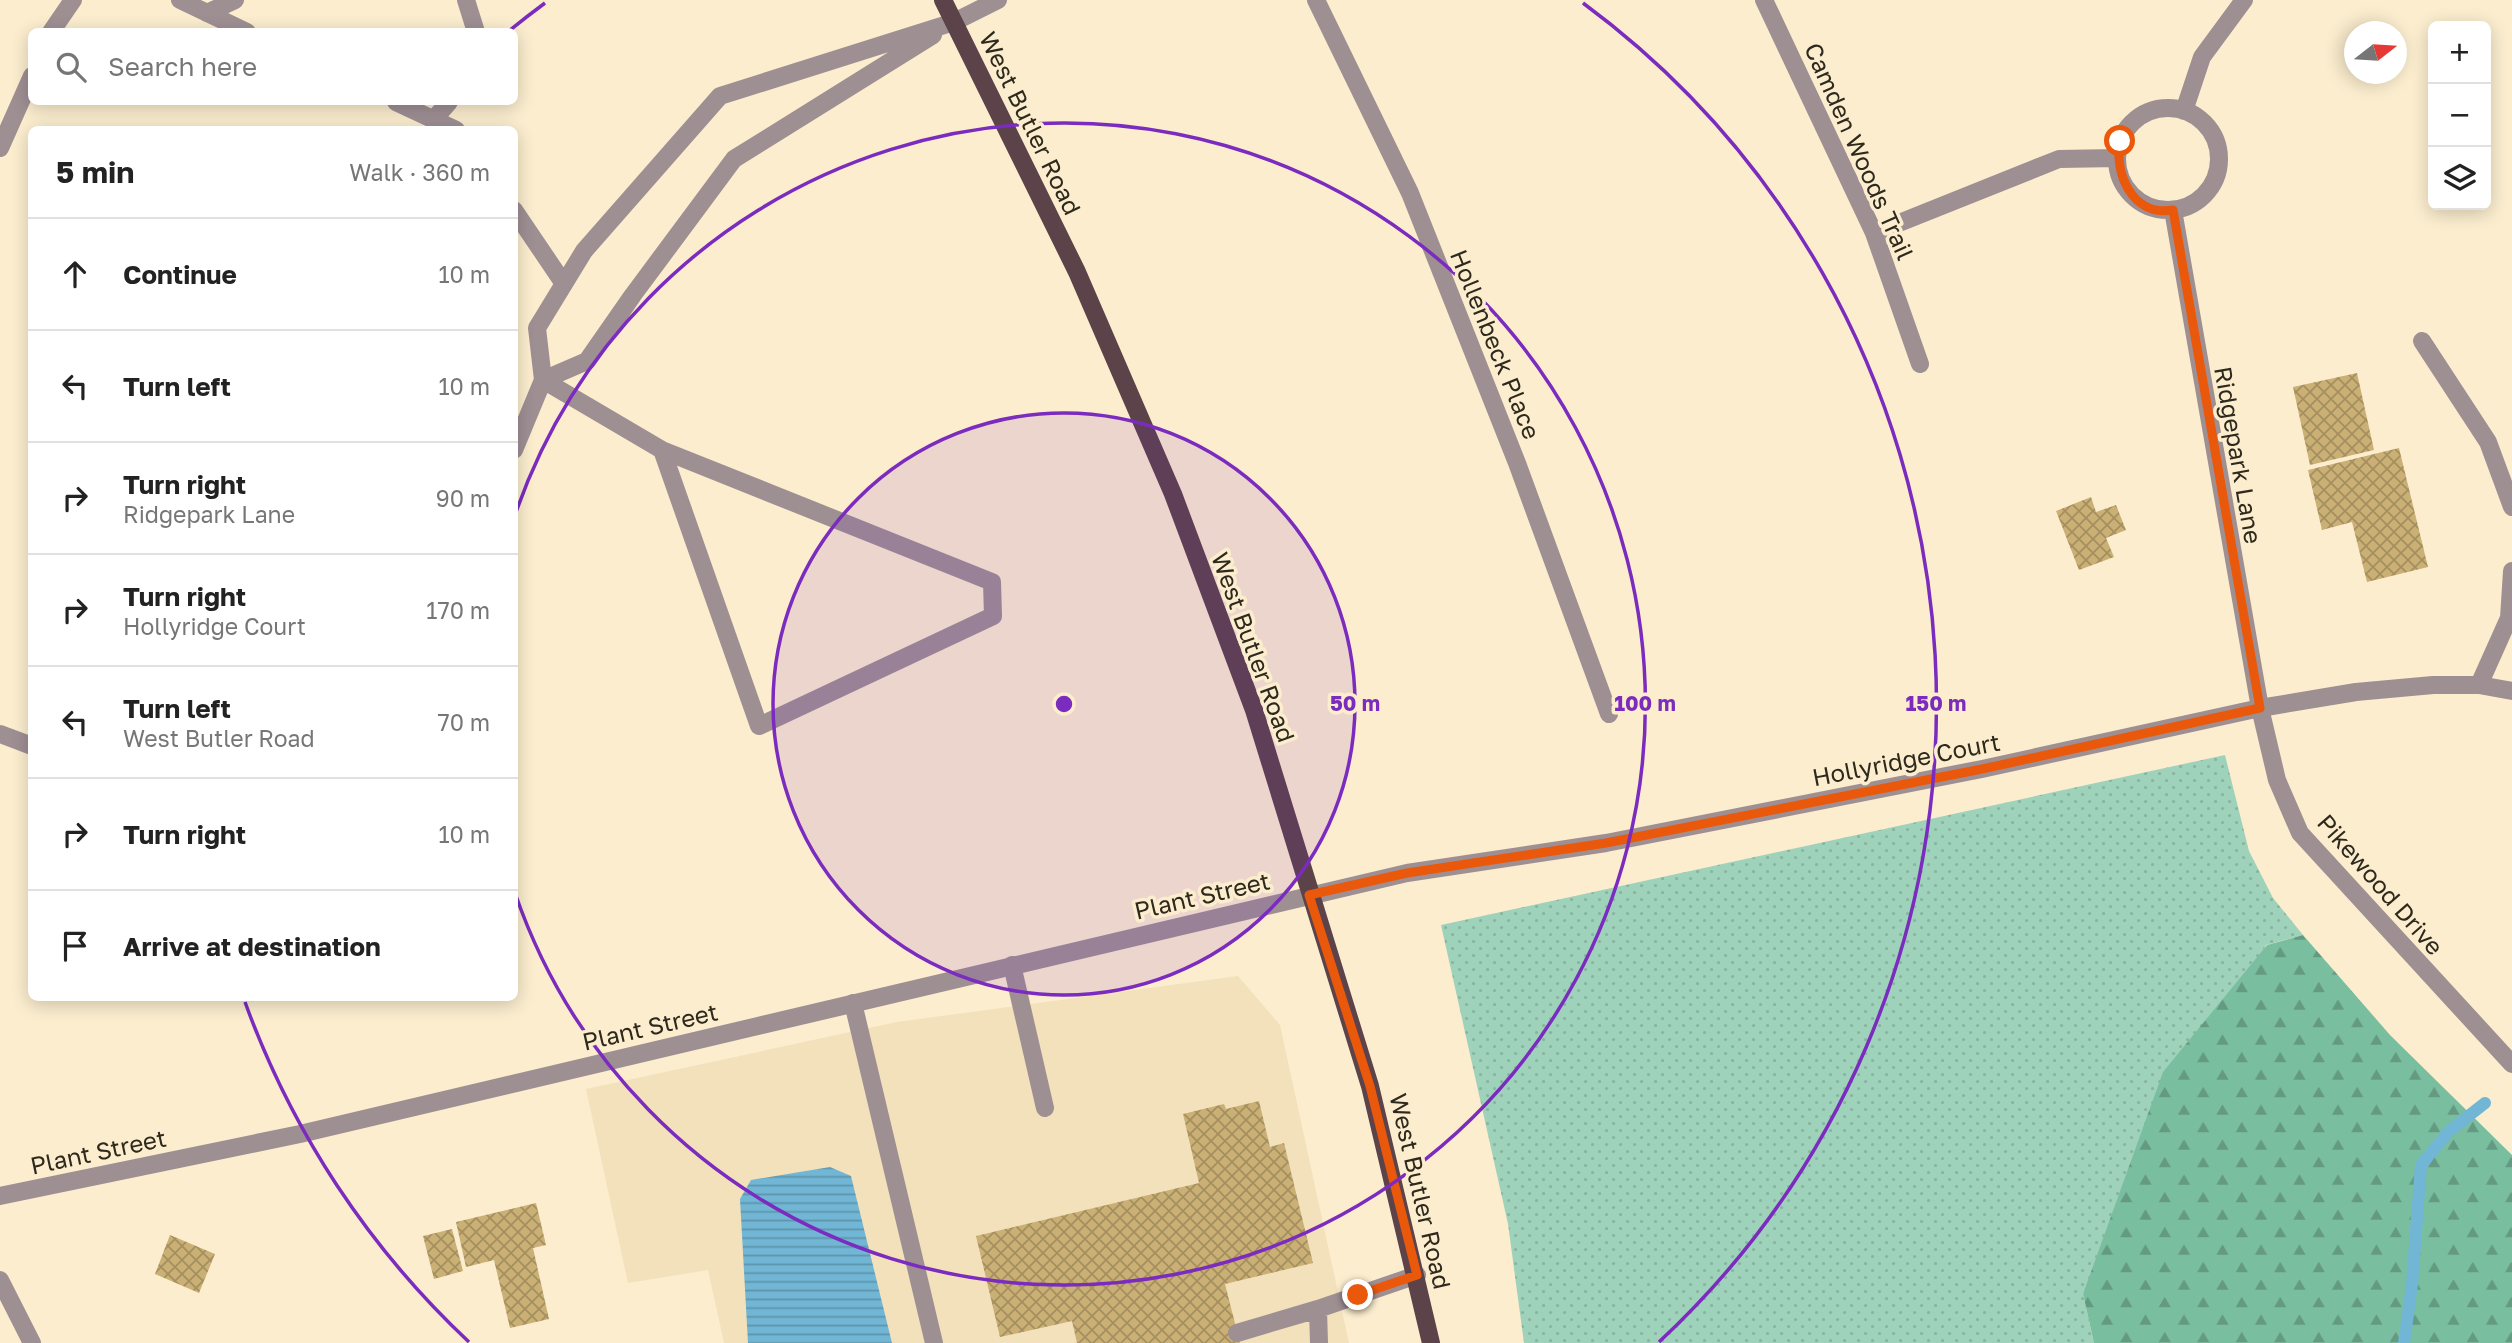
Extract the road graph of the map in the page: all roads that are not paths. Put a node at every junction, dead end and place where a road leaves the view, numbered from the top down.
1 (73, 0) edge
2 (180, 0) edge
3 (235, 0) edge
4 (466, 0) edge
5 (943, 0) edge
6 (998, 0) edge
7 (1316, 0) edge
8 (1764, 0) edge
9 (2244, 0) edge
10 (207, 13) junction
11 (954, 22) junction
12 (54, 28) edge
13 (239, 28) edge
14 (475, 28) edge
15 (28, 85) edge
16 (403, 105) edge
17 (446, 105) edge
18 (2184, 111) junction
19 (434, 119) junction
20 (448, 126) edge
21 (0, 148) edge
22 (2117, 158) junction
23 (2173, 210) junction
24 (518, 216) edge
25 (1874, 233) junction
26 (564, 284) junction
27 (2422, 341) dead end
28 (1920, 364) dead end
29 (543, 380) junction
30 (518, 440) edge
31 (662, 450) junction
32 (2512, 507) edge
33 (2512, 571) edge
34 (2479, 685) junction
35 (2512, 691) edge
36 (2260, 708) junction
37 (1609, 714) dead end
38 (0, 734) edge
39 (28, 744) edge
40 (1309, 895) junction
41 (1012, 965) junction
42 (853, 1003) junction
43 (2512, 1064) edge
44 (1045, 1108) dead end
45 (0, 1196) edge
46 (1417, 1275) junction
47 (0, 1280) edge
48 (1318, 1309) junction
49 (1237, 1333) dead end
50 (32, 1343) edge
51 (934, 1343) edge
52 (1319, 1343) edge
53 (1431, 1343) edge

1 - 12 street
2 - 10 street
3 - 10 street
4 - 14 street
5 - 11 main road, West Butler Road
6 - 11 street
7 - 37 street, Hollenbeck Place
8 - 25 street, Camden Woods Trail
9 - 18 street
10 - 13 street
11 - 26 street
11 - 29 street
11 - 40 main road, West Butler Road
15 - 21 street
16 - 19 street
17 - 19 street
18 - 22 street
18 - 23 street
19 - 20 street
22 - 23 street
22 - 25 street
23 - 36 street, Ridgepark Lane
24 - 26 street
25 - 28 street, Camden Woods Trail
26 - 29 street
27 - 32 street
29 - 30 street
29 - 31 street
31 - 31 street
33 - 34 street
34 - 35 street, Hollyridge Court
34 - 36 street, Hollyridge Court
36 - 40 street, Hollyridge Court
36 - 43 street, Pikewood Drive
38 - 39 street
40 - 41 street, Plant Street
40 - 46 main road, West Butler Road
41 - 42 street, Plant Street
41 - 44 street
42 - 45 street, Plant Street
42 - 51 street
46 - 48 street
46 - 53 main road, West Butler Road
47 - 50 street
48 - 49 street
48 - 52 street

